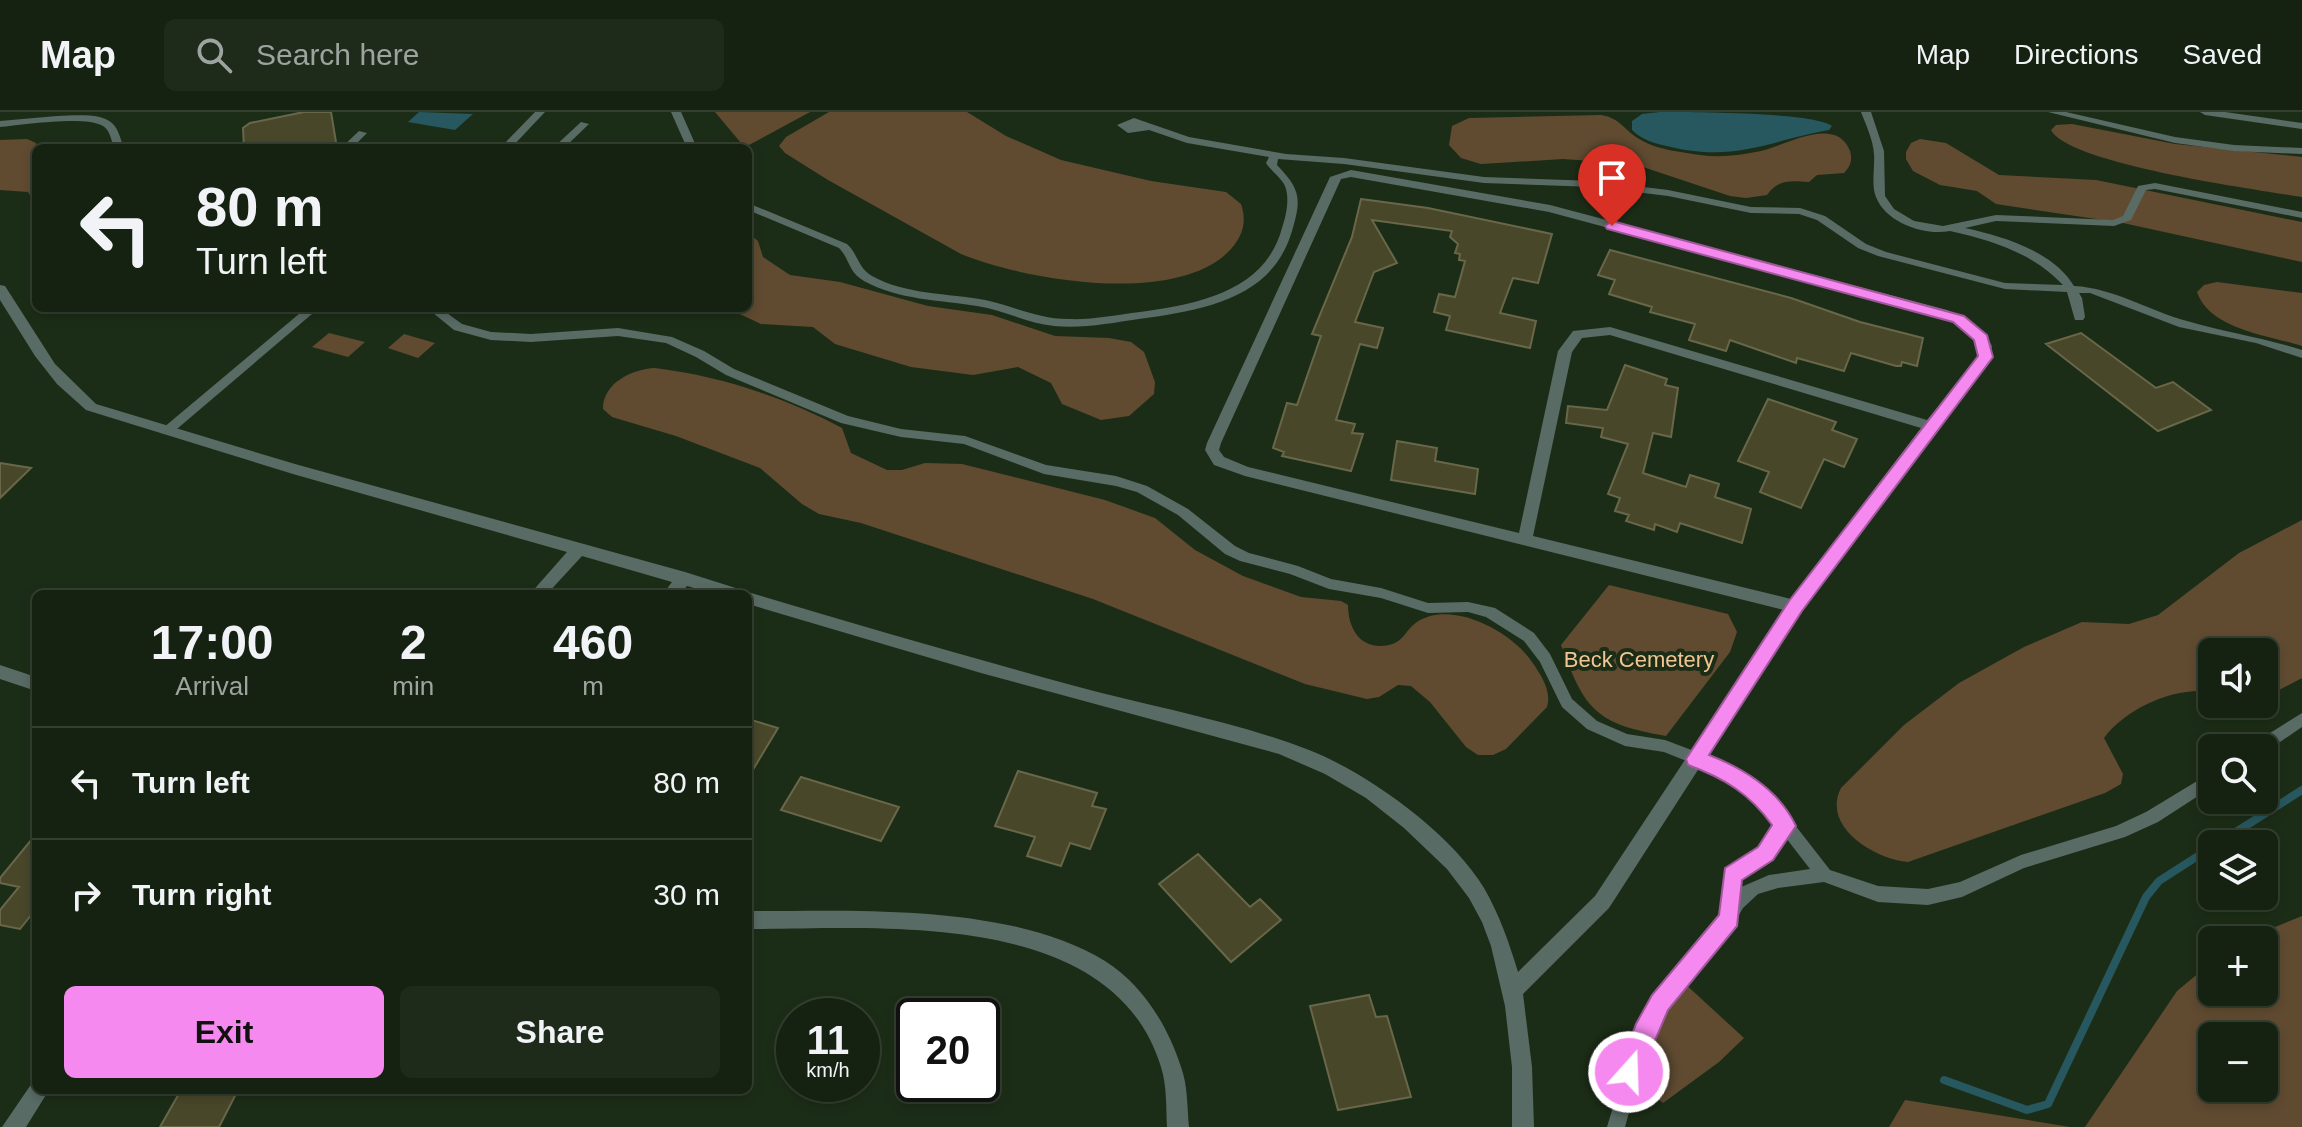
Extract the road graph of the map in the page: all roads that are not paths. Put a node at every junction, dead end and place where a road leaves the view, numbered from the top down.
1 (540, 112) edge
2 (676, 112) edge
3 (1866, 112) edge
4 (2053, 112) edge
5 (2205, 112) edge
6 (0, 124) edge
7 (584, 124) dead end
8 (2302, 126) edge
9 (1148, 127) dead end
10 (362, 133) dead end
11 (117, 144) edge
12 (350, 144) edge
13 (509, 144) edge
14 (562, 144) edge
15 (690, 144) edge
16 (2302, 151) edge
17 (1275, 155) junction
18 (752, 208) edge
19 (2302, 215) edge
20 (1966, 227) junction
21 (2072, 287) junction
22 (0, 289) edge
23 (308, 312) edge
24 (438, 312) edge
25 (2079, 317) dead end
26 (2302, 354) edge
27 (1930, 426) junction
28 (167, 431) junction
29 (1525, 539) junction
30 (580, 548) junction
31 (685, 578) junction
32 (542, 590) edge
33 (674, 590) edge
34 (723, 590) edge
35 (752, 599) edge
36 (1795, 606) junction
37 (0, 672) edge
38 (32, 683) edge
39 (2302, 719) edge
40 (2278, 735) edge
41 (1695, 759) junction
42 (2198, 788) edge
43 (1786, 826) junction
44 (1824, 875) junction
45 (1730, 919) junction
46 (752, 920) edge
47 (1512, 991) junction
48 (36, 1094) edge
49 (13, 1127) edge
50 (1178, 1127) edge
51 (1523, 1127) edge
52 (1616, 1127) edge

1 - 13 lane
2 - 15 lane
3 - 20 lane
4 - 16 lane
5 - 8 lane
6 - 11 lane
7 - 14 lane
9 - 17 lane
10 - 12 lane
17 - 18 lane
17 - 21 lane
19 - 20 lane
20 - 21 lane
21 - 25 lane
21 - 26 lane
22 - 28 street
23 - 28 lane
24 - 41 lane
27 - 29 street
27 - 29 street
27 - 36 street
28 - 30 street
29 - 36 street
30 - 31 street
30 - 32 street
31 - 33 street
31 - 34 street
35 - 47 street
36 - 41 street
37 - 38 street
39 - 40 lane
41 - 43 lane
41 - 47 street
42 - 44 lane
43 - 44 lane
43 - 45 lane
44 - 45 lane
45 - 52 lane
46 - 50 street
47 - 51 street
48 - 49 street

